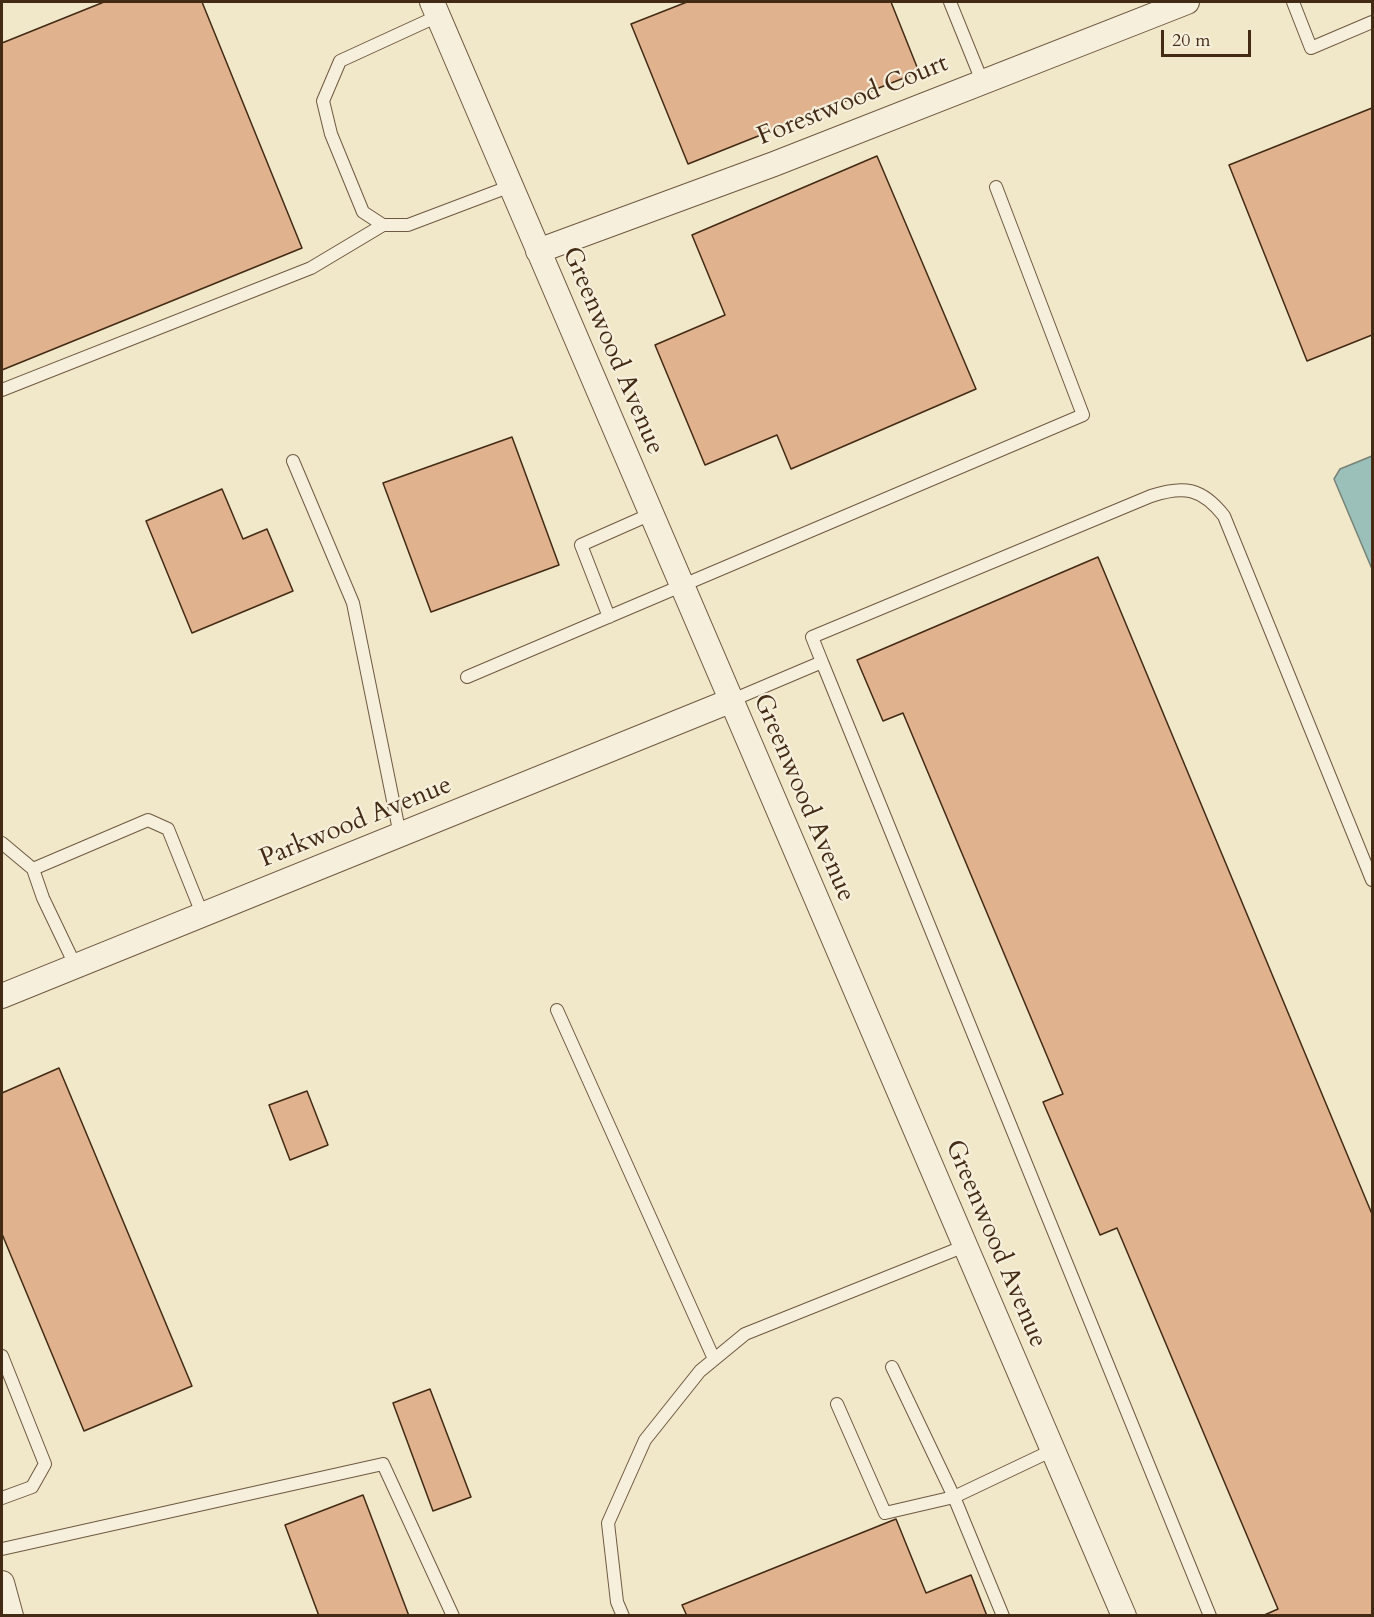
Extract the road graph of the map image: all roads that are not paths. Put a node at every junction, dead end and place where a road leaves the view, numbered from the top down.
1 (950, 2) edge
2 (1187, 2) edge
3 (1293, 2) edge
4 (435, 9) edge
5 (1372, 22) edge
6 (982, 81) junction
7 (511, 186) junction
8 (996, 187) dead end
9 (383, 225) junction
10 (538, 251) junction
11 (2, 390) edge
12 (293, 461) dead end
13 (651, 514) junction
14 (682, 587) junction
15 (609, 617) junction
16 (822, 662) junction
17 (467, 677) dead end
18 (730, 701) junction
19 (400, 835) junction
20 (2, 843) edge
21 (33, 869) junction
22 (1372, 880) edge
23 (203, 916) junction
24 (76, 966) junction
25 (2, 996) edge
26 (557, 1010) dead end
27 (965, 1246) junction
28 (2, 1356) edge
29 (714, 1359) junction
30 (892, 1367) dead end
31 (837, 1404) dead end
32 (1053, 1450) junction
33 (954, 1497) junction
34 (2, 1498) edge
35 (2, 1549) edge
36 (2, 1582) edge
37 (11, 1616) edge
38 (453, 1616) edge
39 (622, 1616) edge
40 (1003, 1616) edge
41 (1124, 1616) edge
42 (1210, 1616) edge

1 - 6 lane
2 - 6 street, Forestwood Court
3 - 5 lane
4 - 7 street, Greenwood Avenue
4 - 9 lane
6 - 10 street, Forestwood Court
7 - 9 lane
7 - 10 street, Greenwood Avenue
8 - 14 lane
9 - 11 lane
10 - 13 street, Greenwood Avenue
12 - 19 lane
13 - 14 street, Greenwood Avenue
13 - 15 lane
14 - 15 lane
14 - 18 street, Greenwood Avenue
15 - 17 lane
16 - 18 lane
16 - 22 lane
16 - 42 lane
18 - 19 street, Parkwood Avenue
18 - 27 street, Greenwood Avenue
19 - 23 street, Parkwood Avenue
20 - 21 lane
21 - 23 lane
21 - 24 lane
23 - 24 street, Parkwood Avenue
24 - 25 street, Parkwood Avenue
26 - 29 lane
27 - 29 lane
27 - 32 street, Greenwood Avenue
28 - 34 lane
29 - 39 lane
30 - 33 lane
31 - 33 lane
32 - 33 lane
32 - 41 street, Greenwood Avenue
33 - 40 lane
35 - 38 lane
36 - 37 street

